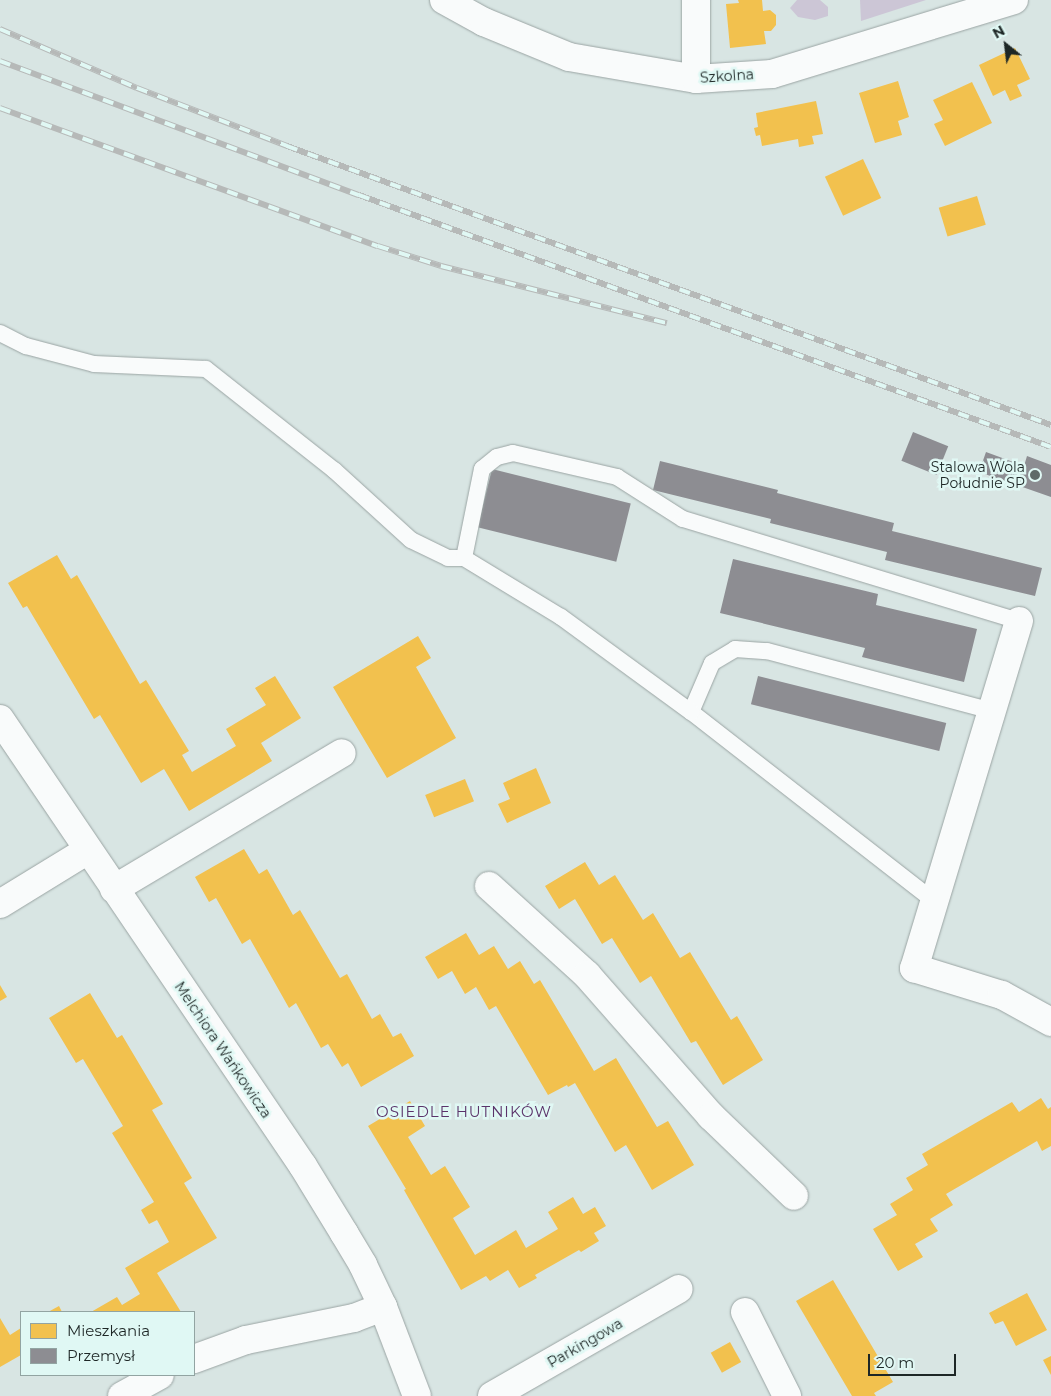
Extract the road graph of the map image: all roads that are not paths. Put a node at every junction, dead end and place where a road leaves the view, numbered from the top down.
1 (444, 0) edge
2 (696, 0) edge
3 (1014, 0) edge
4 (696, 79) junction
5 (0, 333) edge
6 (464, 558) junction
7 (1019, 621) joint
8 (691, 712) junction
9 (992, 712) junction
10 (0, 719) edge
11 (342, 753) dead end
12 (88, 850) junction
13 (489, 886) dead end
14 (114, 889) junction
15 (934, 901) junction
16 (0, 904) edge
17 (1051, 1022) edge
18 (794, 1196) dead end
19 (679, 1289) dead end
20 (383, 1308) junction
21 (745, 1312) dead end
22 (195, 1360) edge
23 (158, 1376) edge
24 (122, 1396) edge
25 (417, 1396) edge
26 (492, 1396) edge
27 (787, 1396) edge

1 - 4 street, Szkolna
2 - 4 street
3 - 4 street, Szkolna
5 - 6 lane
6 - 7 lane
6 - 8 lane
7 - 9 street
8 - 9 lane
8 - 15 lane
9 - 15 street
10 - 12 street, Melchiora Wańkowicza
11 - 14 street
12 - 14 street, Melchiora Wańkowicza
12 - 16 street
13 - 18 street
14 - 20 street, Melchiora Wańkowicza
15 - 17 street
19 - 26 street, Parkingowa
20 - 22 street
20 - 25 street, Melchiora Wańkowicza
21 - 27 street
23 - 24 street

